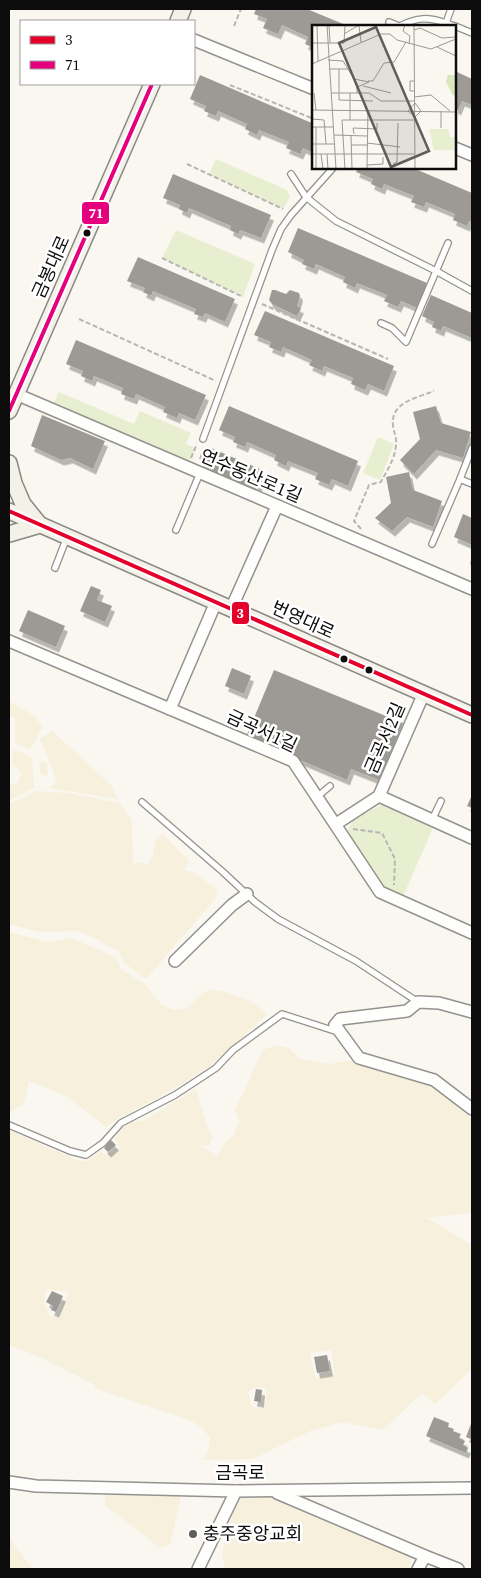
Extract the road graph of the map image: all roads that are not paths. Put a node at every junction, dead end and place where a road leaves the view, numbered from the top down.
1 (451, 9) edge
2 (389, 22) dead end
3 (446, 23) junction
4 (396, 25) edge
5 (402, 25) edge
6 (452, 25) edge
7 (456, 26) edge
8 (472, 33) edge
9 (195, 40) edge
10 (152, 85) edge
11 (312, 87) edge
12 (456, 148) edge
13 (472, 155) edge
14 (332, 169) edge
15 (291, 174) dead end
16 (306, 197) junction
17 (448, 243) dead end
18 (436, 271) junction
19 (472, 291) edge
20 (381, 323) dead end
21 (16, 394) junction
22 (9, 411) edge
23 (205, 440) road end
24 (472, 448) edge
25 (9, 463) edge
26 (199, 469) junction
27 (460, 479) junction
28 (472, 484) edge
29 (277, 506) junction
30 (9, 511) edge
31 (40, 525) junction
32 (176, 530) dead end
33 (9, 534) edge
34 (67, 537) junction
35 (432, 544) dead end
36 (55, 568) dead end
37 (472, 589) edge
38 (216, 602) junction
39 (230, 609) junction
40 (9, 641) edge
41 (424, 693) junction
42 (170, 709) junction
43 (472, 715) edge
44 (330, 786) dead end
45 (379, 796) junction
46 (317, 797) junction
47 (441, 800) dead end
48 (142, 802) dead end
49 (432, 820) junction
50 (336, 824) junction
51 (472, 838) edge
52 (247, 894) junction
53 (472, 933) edge
54 (175, 961) dead end
55 (418, 1002) junction
56 (472, 1012) edge
57 (340, 1033) junction
58 (472, 1109) edge
59 (9, 1125) edge
60 (9, 1482) edge
61 (472, 1488) edge
62 (271, 1490) junction
63 (236, 1491) junction
64 (424, 1556) junction
65 (198, 1569) edge
66 (418, 1569) edge
67 (458, 1569) edge

1 - 3 lane
2 - 4 lane
3 - 5 lane
3 - 6 lane
7 - 8 lane
9 - 11 street
10 - 21 street, 금봉대로
12 - 13 street
14 - 16 lane
15 - 16 lane
16 - 18 lane
16 - 23 lane
17 - 18 lane
18 - 19 lane
18 - 20 lane
21 - 22 street, 금봉대로
21 - 26 street, 연수동산로1길
24 - 27 lane
25 - 31 street
26 - 29 street, 연수동산로1길
26 - 32 lane
27 - 28 lane
27 - 35 lane
29 - 37 street, 연수동산로1길
29 - 39 street
30 - 31 street, 번영대로
31 - 33 street
31 - 34 street, 번영대로
34 - 36 lane
34 - 38 street, 번영대로
38 - 39 street, 번영대로
38 - 42 street
39 - 41 street, 번영대로
40 - 42 street, 금곡서1길
41 - 43 street, 번영대로
41 - 45 street, 금곡서2길
42 - 46 street, 금곡서1길
44 - 46 lane
45 - 49 street, 금곡서2길
45 - 50 street, 금곡서2길
46 - 50 street, 금곡서1길
47 - 49 lane
48 - 52 lane
49 - 51 street, 금곡서2길
50 - 53 street, 금곡서1길
52 - 54 street
52 - 55 lane
55 - 56 street
55 - 57 street
57 - 58 street
57 - 59 lane
60 - 63 street, 금곡로
61 - 62 street, 금곡로
62 - 63 street, 금곡로
62 - 64 street
63 - 65 street
64 - 66 street
64 - 67 street

